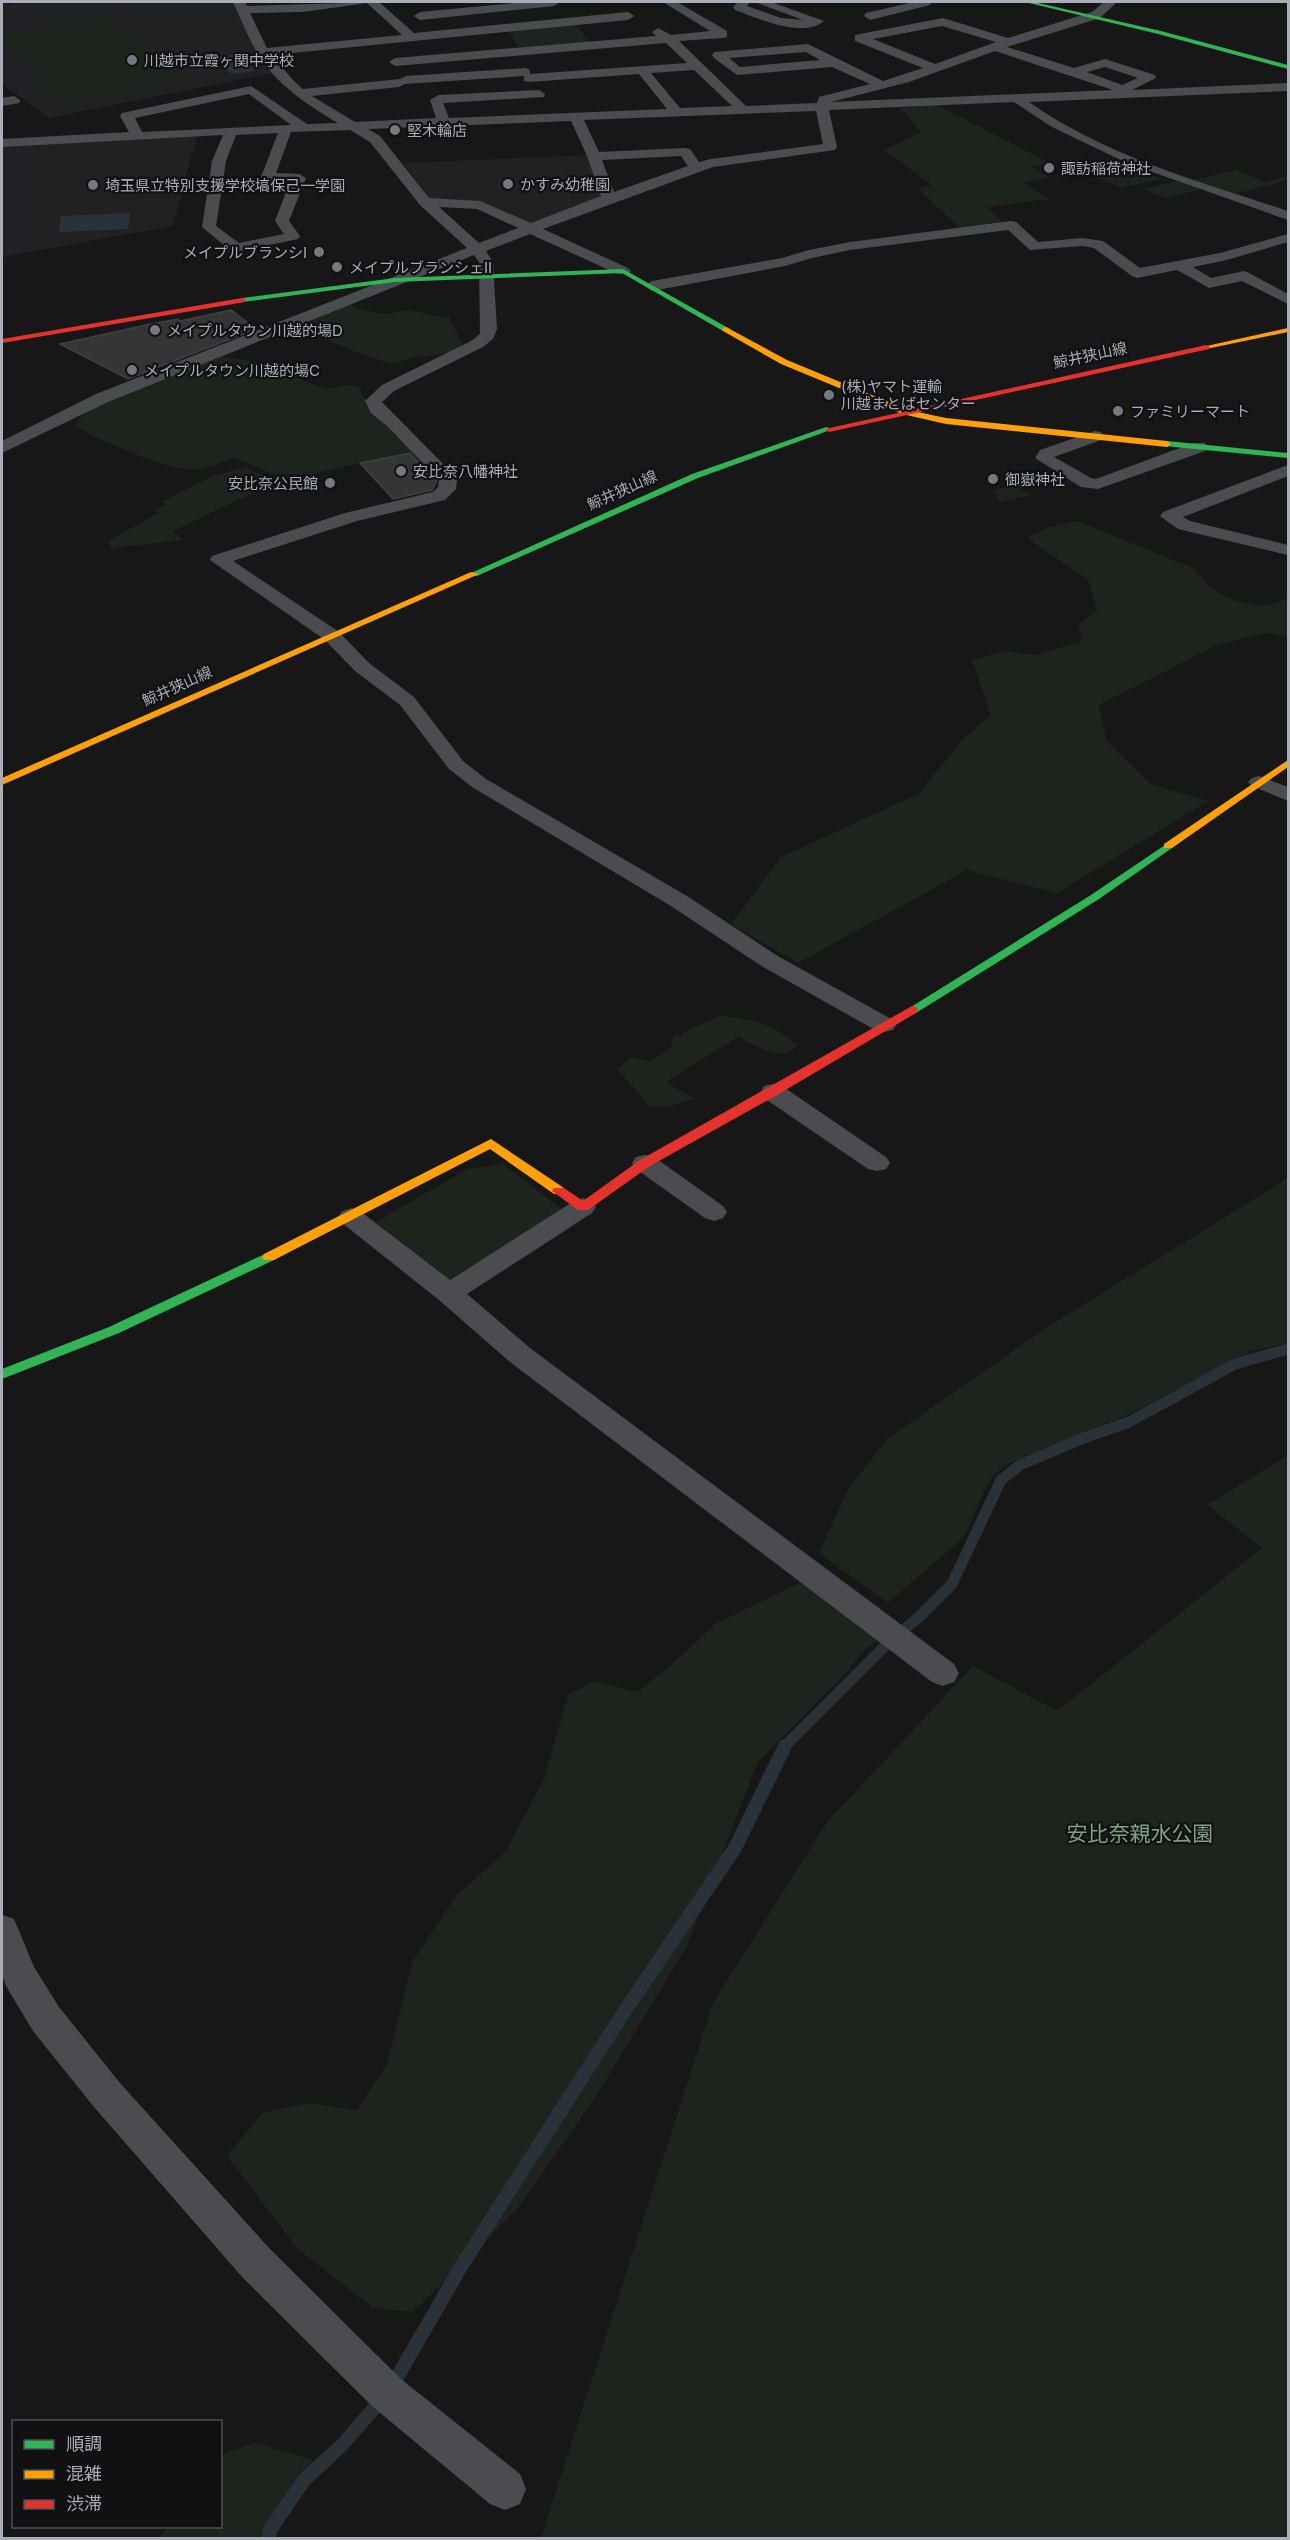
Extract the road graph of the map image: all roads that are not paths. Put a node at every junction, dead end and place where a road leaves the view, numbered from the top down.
1 (362, 2) edge
2 (372, 2) edge
3 (554, 2) edge
4 (669, 2) edge
5 (741, 2) edge
6 (761, 2) edge
7 (926, 2) edge
8 (1028, 2) edge
9 (1111, 2) edge
10 (336, 3) edge
11 (241, 6) edge
12 (612, 6) dead end
13 (1096, 15) junction
14 (870, 16) dead end
15 (392, 19) junction
16 (638, 21) junction
17 (498, 27) junction
18 (410, 36) junction
19 (668, 38) junction
20 (377, 40) junction
21 (828, 44) dead end
22 (1002, 44) junction
23 (808, 48) junction
24 (262, 51) junction
25 (513, 51) junction
26 (394, 62) junction
27 (834, 63) junction
28 (696, 66) junction
29 (1288, 67) edge
30 (934, 68) junction
31 (642, 70) junction
32 (1074, 72) junction
33 (527, 75) junction
34 (402, 85) junction
35 (882, 85) junction
36 (1288, 87) edge
37 (1127, 92) junction
38 (300, 93) junction
39 (539, 94) junction
40 (1018, 99) junction
41 (186, 103) junction
42 (822, 107) junction
43 (743, 110) junction
44 (677, 113) junction
45 (576, 117) junction
46 (553, 118) junction
47 (444, 122) junction
48 (356, 126) junction
49 (304, 128) junction
50 (286, 129) junction
51 (228, 131) junction
52 (138, 136) junction
53 (2, 143) edge
54 (594, 156) junction
55 (696, 168) junction
56 (609, 198) junction
57 (425, 202) junction
58 (1288, 216) edge
59 (530, 230) junction
60 (1288, 238) edge
61 (478, 250) junction
62 (1222, 257) junction
63 (1179, 265) junction
64 (623, 271) junction
65 (1244, 276) junction
66 (488, 277) junction
67 (395, 280) junction
68 (652, 286) junction
69 (1288, 300) edge
70 (1288, 330) edge
71 (2, 341) edge
72 (904, 412) junction
73 (1095, 436) junction
74 (1199, 447) junction
75 (2, 448) edge
76 (1288, 456) edge
77 (1288, 470) edge
78 (1288, 550) edge
79 (332, 636) junction
80 (1288, 763) edge
81 (2, 782) edge
82 (1259, 782) junction
83 (1288, 795) edge
84 (884, 1025) junction
85 (773, 1092) junction
86 (645, 1163) junction
87 (877, 1163) dead end
88 (583, 1207) junction
89 (714, 1212) dead end
90 (351, 1217) junction
91 (449, 1293) junction
92 (2, 1374) edge
93 (943, 1673) dead end
94 (2, 1930) edge
95 (505, 2489) dead end

1 - 10 street
2 - 15 street
3 - 15 street
4 - 19 street
5 - 6 street
7 - 14 street
8 - 13 street
9 - 13 street
10 - 11 street
11 - 24 street
12 - 16 street
13 - 22 street
13 - 29 street
15 - 18 street
16 - 17 street
16 - 19 street
17 - 18 street
17 - 25 street
18 - 20 street
19 - 25 street
19 - 28 street
20 - 24 street
20 - 26 street
21 - 23 street
22 - 30 street
22 - 30 street
22 - 32 street
23 - 27 street
23 - 27 street
24 - 38 street
25 - 26 street
25 - 33 street
26 - 34 street
27 - 35 street
28 - 31 street
28 - 43 street
30 - 35 street
31 - 33 street
31 - 44 street
32 - 37 street
32 - 37 street
33 - 34 street
33 - 39 street
34 - 38 street
35 - 42 street
36 - 37 street
37 - 40 street
38 - 48 street
39 - 46 street
39 - 47 street
40 - 42 street
40 - 58 street
41 - 49 street
41 - 51 street
41 - 52 street
42 - 43 street
42 - 55 street
43 - 44 street
44 - 45 street
45 - 46 street
45 - 54 street
46 - 47 street
47 - 48 street
48 - 49 street
48 - 57 street
49 - 50 street
50 - 51 street
50 - 51 street
51 - 52 street
52 - 53 street
54 - 55 street
54 - 56 street
55 - 56 street
56 - 59 street
57 - 59 street
57 - 61 street
59 - 61 street
59 - 64 street
60 - 62 street
61 - 66 street
61 - 67 street
62 - 63 street
62 - 65 street
63 - 65 street
63 - 68 street
64 - 66 street
64 - 68 street
65 - 69 street
66 - 67 street
66 - 79 street
67 - 71 street
67 - 75 street
68 - 72 street
70 - 72 street, 鯨井狭山線
72 - 73 street
72 - 79 street, 鯨井狭山線
73 - 74 street
73 - 74 street
74 - 76 street
77 - 78 street
79 - 81 street, 鯨井狭山線
79 - 84 street
80 - 82 street
82 - 83 street
82 - 84 street
84 - 85 street
85 - 86 street
85 - 87 street
86 - 88 street
86 - 89 street
88 - 90 street
88 - 91 street
90 - 91 street
90 - 92 street
91 - 93 street
94 - 95 street

